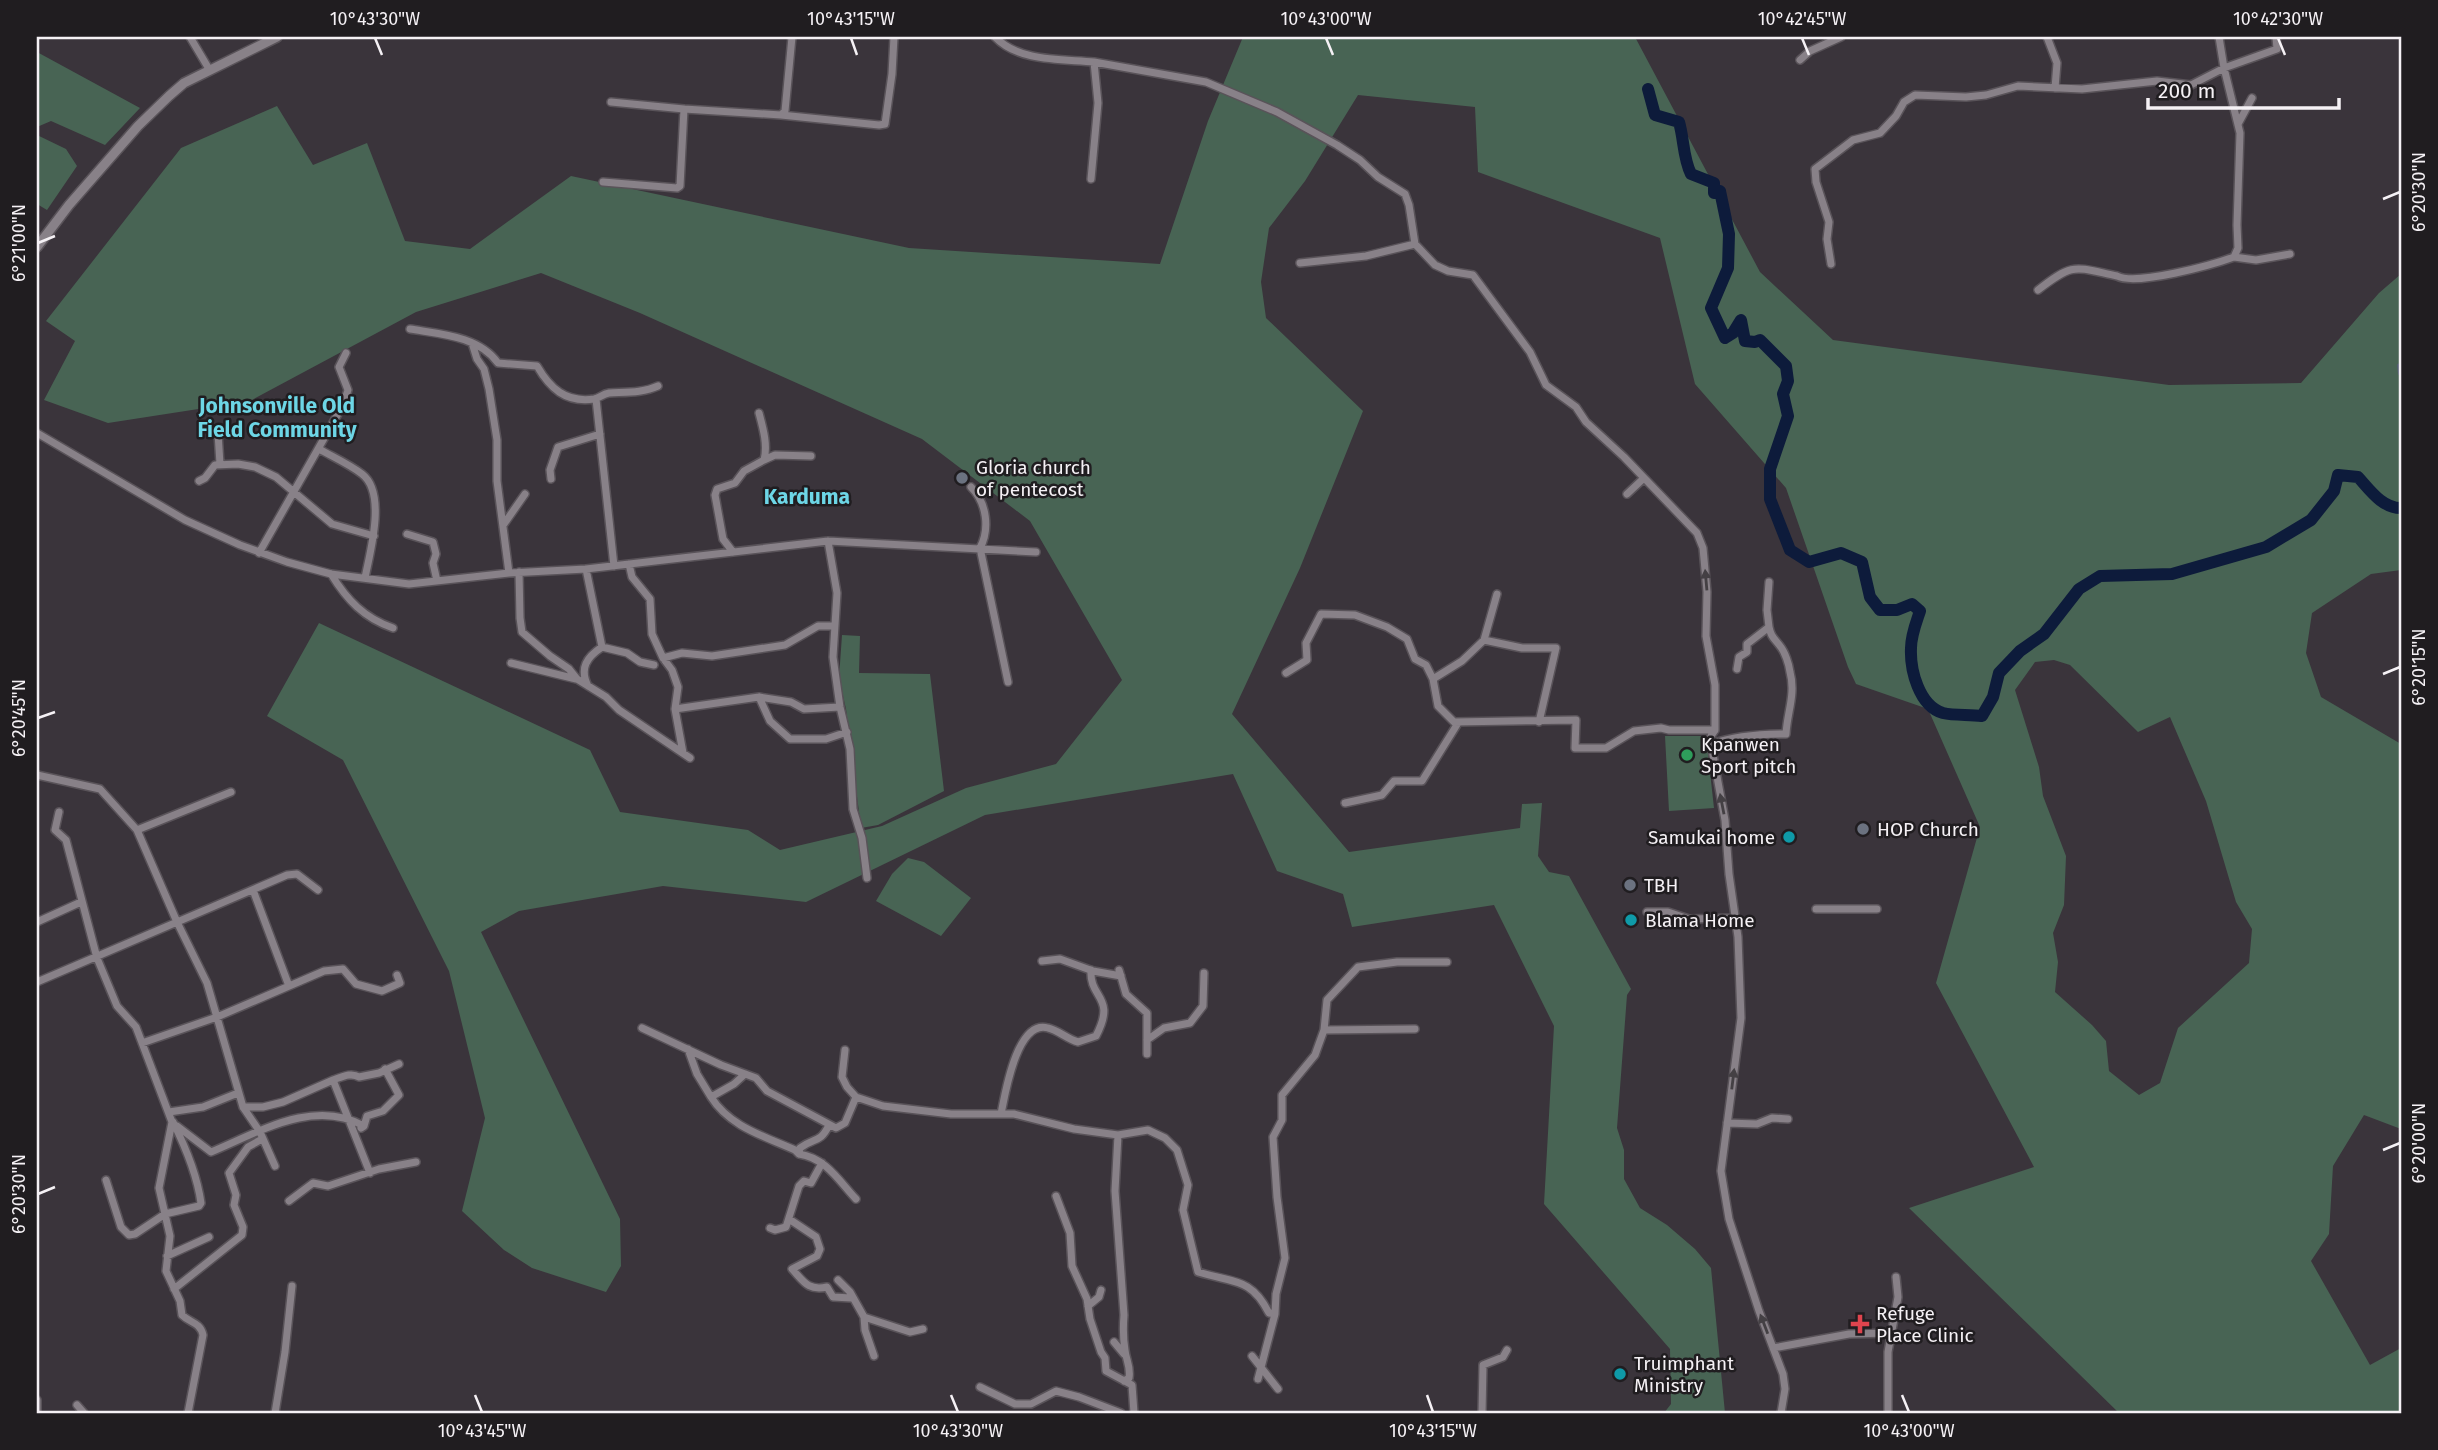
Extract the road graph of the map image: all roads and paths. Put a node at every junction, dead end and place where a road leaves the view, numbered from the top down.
1 (190, 37) edge
2 (277, 37) edge
3 (792, 37) edge
4 (894, 37) edge
5 (995, 37) edge
6 (1842, 37) edge
7 (2047, 37) edge
8 (2220, 37) edge
9 (2276, 37) edge
10 (1800, 60) dead end
11 (1094, 62) junction
12 (2224, 68) junction
13 (209, 69) junction
14 (2055, 88) junction
15 (2252, 98) dead end
16 (611, 102) dead end
17 (684, 108) junction
18 (781, 114) junction
19 (2238, 124) junction
20 (1091, 179) dead end
21 (603, 182) dead end
22 (1415, 244) junction
23 (37, 247) edge
24 (2290, 254) dead end
25 (2234, 257) junction
26 (1300, 263) dead end
27 (1831, 264) dead end
28 (2038, 290) dead end
29 (410, 329) dead end
30 (472, 343) junction
31 (346, 353) dead end
32 (658, 386) dead end
33 (596, 399) junction
34 (759, 412) dead end
35 (37, 433) edge
36 (218, 433) dead end
37 (600, 434) junction
38 (319, 449) junction
39 (811, 456) dead end
40 (764, 460) junction
41 (219, 464) junction
42 (1644, 478) junction
43 (551, 479) dead end
44 (199, 481) dead end
45 (971, 487) dead end
46 (294, 492) junction
47 (526, 494) dead end
48 (1627, 494) dead end
49 (504, 524) junction
50 (407, 534) dead end
51 (373, 536) junction
52 (828, 541) junction
53 (980, 548) junction
54 (733, 552) junction
55 (1036, 552) dead end
56 (259, 553) junction
57 (629, 564) junction
58 (614, 566) junction
59 (586, 569) junction
60 (519, 572) junction
61 (509, 573) junction
62 (331, 574) junction
63 (365, 578) junction
64 (437, 581) junction
65 (1769, 582) dead end
66 (1497, 594) dead end
67 (835, 626) junction
68 (1769, 627) junction
69 (393, 628) dead end
70 (1484, 640) junction
71 (602, 647) junction
72 (663, 658) junction
73 (511, 663) dead end
74 (654, 665) dead end
75 (1737, 669) dead end
76 (1286, 673) dead end
77 (1433, 679) junction
78 (577, 680) junction
79 (1008, 682) dead end
80 (588, 686) junction
81 (759, 697) junction
82 (840, 707) junction
83 (675, 709) junction
84 (1539, 722) junction
85 (1458, 723) junction
86 (1715, 730) junction
87 (847, 732) junction
88 (1711, 744) junction
89 (682, 753) junction
90 (691, 758) dead end
91 (37, 775) edge
92 (231, 792) dead end
93 (1345, 803) dead end
94 (59, 812) dead end
95 (137, 831) junction
96 (867, 878) dead end
97 (253, 890) junction
98 (318, 890) dead end
99 (81, 902) junction
100 (1816, 909) dead end
101 (1877, 909) dead end
102 (1647, 912) dead end
103 (1735, 918) junction
104 (37, 922) edge
105 (177, 922) junction
106 (97, 958) junction
107 (1042, 961) dead end
108 (1447, 962) dead end
109 (1091, 970) junction
110 (1204, 973) dead end
111 (397, 975) dead end
112 (37, 982) edge
113 (289, 986) junction
114 (217, 1017) junction
115 (642, 1028) dead end
116 (1415, 1029) dead end
117 (1324, 1030) junction
118 (1147, 1040) junction
119 (142, 1043) junction
120 (688, 1049) junction
121 (845, 1050) dead end
122 (1147, 1054) dead end
123 (399, 1064) dead end
124 (385, 1069) junction
125 (745, 1074) junction
126 (333, 1080) junction
127 (238, 1093) junction
128 (711, 1097) junction
129 (856, 1097) junction
130 (243, 1107) junction
131 (169, 1112) junction
132 (1001, 1114) junction
133 (348, 1117) junction
134 (1788, 1118) dead end
135 (172, 1122) junction
136 (1727, 1123) junction
137 (829, 1125) junction
138 (364, 1126) junction
139 (353, 1132) junction
140 (1118, 1135) junction
141 (261, 1136) junction
142 (799, 1154) junction
143 (416, 1162) dead end
144 (822, 1163) junction
145 (275, 1166) dead end
146 (370, 1173) junction
147 (106, 1180) dead end
148 (1056, 1196) dead end
149 (856, 1199) dead end
150 (289, 1202) dead end
151 (164, 1213) junction
152 (789, 1219) junction
153 (770, 1228) dead end
154 (209, 1237) dead end
155 (166, 1256) junction
156 (1896, 1277) dead end
157 (838, 1280) dead end
158 (292, 1286) dead end
159 (174, 1289) junction
160 (1101, 1290) dead end
161 (851, 1298) junction
162 (1088, 1306) junction
163 (1275, 1314) junction
164 (864, 1317) junction
165 (923, 1329) dead end
166 (1890, 1333) junction
167 (1114, 1342) dead end
168 (1773, 1348) junction
169 (1507, 1350) dead end
170 (1125, 1354) junction
171 (874, 1356) dead end
172 (1252, 1356) dead end
173 (1260, 1368) junction
174 (1258, 1378) dead end
175 (1124, 1381) junction
176 (980, 1387) dead end
177 (1278, 1389) dead end
178 (37, 1400) edge
179 (77, 1405) dead end
180 (37, 1410) edge
181 (84, 1413) edge
182 (188, 1413) edge
183 (275, 1413) edge
184 (1121, 1413) edge
185 (1134, 1413) edge
186 (1482, 1413) edge
187 (1781, 1413) edge
188 (1888, 1413) edge

1 - 13 street
2 - 13 street
3 - 18 street
4 - 18 street
5 - 11 street
6 - 10 street
7 - 14 street
8 - 12 street
9 - 12 street
11 - 20 street
11 - 22 street
12 - 14 street
12 - 19 street
13 - 23 street
14 - 27 street
15 - 19 street
16 - 17 street
17 - 18 street
17 - 21 street
19 - 25 street
22 - 26 street
22 - 42 street
24 - 25 street
25 - 28 street
29 - 30 street
30 - 33 street
30 - 49 street
31 - 38 street
32 - 33 street
33 - 37 street
34 - 40 street
35 - 56 street
36 - 41 street
37 - 43 street
37 - 58 street
38 - 46 street
38 - 51 street
39 - 40 street
40 - 54 street
41 - 44 street
41 - 46 street
42 - 48 street
86 -> 42 street
45 - 53 street
46 - 51 street
46 - 56 street
47 - 49 street
49 - 61 street
50 - 64 street
51 - 63 street
52 - 53 street
52 - 54 street
52 - 67 street
53 - 55 street
53 - 79 street
54 - 57 street
56 - 62 street
57 - 58 street
57 - 72 street
58 - 59 street
59 - 60 street
59 - 71 street
60 - 61 street
60 - 78 street
61 - 64 street
62 - 63 street
62 - 69 street
63 - 64 street
65 - 68 street
66 - 70 street
67 - 72 street
67 - 82 street
68 - 75 street
68 - 88 street
70 - 77 street
70 - 84 street
71 - 74 street
71 - 80 street
72 - 83 street
73 - 78 street
76 - 77 street
77 - 85 street
78 - 80 street
80 - 89 street
81 - 82 street
81 - 83 street
81 - 87 street
82 - 87 street
83 - 89 street
84 - 85 street
84 - 86 street
85 - 93 street
86 - 88 street
87 - 96 street
103 -> 88 street
89 - 90 street
91 - 95 street
92 - 95 street
94 - 99 street
95 - 105 street
97 - 98 street
97 - 105 street
97 - 113 street
99 - 104 street
99 - 106 street
100 - 101 street
102 - 103 street
136 -> 103 street
105 - 106 street
105 - 114 street
106 - 112 street
106 - 119 street
107 - 109 street
108 - 117 street
109 - 118 street
109 - 132 street
110 - 118 street
111 - 113 street
113 - 114 street
114 - 119 street
114 - 127 street
115 - 120 street
116 - 117 street
117 - 163 street
118 - 122 street
119 - 131 street
120 - 125 street
120 - 128 street
121 - 129 street
123 - 124 street
124 - 126 street
124 - 138 street
125 - 128 street
125 - 137 street
126 - 130 street
126 - 133 street
127 - 130 street
127 - 131 street
128 - 142 street
129 - 132 street
129 - 137 street
130 - 141 street
131 - 135 street
132 - 140 street
133 - 138 street
133 - 139 street
133 - 141 street
134 - 136 street
135 - 141 street
135 - 151 street
135 - 151 street
168 -> 136 street
137 - 142 street
138 - 139 street
139 - 146 street
140 - 163 street
140 - 170 street
141 - 145 street
141 - 159 street
142 - 144 street
143 - 146 street
144 - 149 street
144 - 152 street
146 - 150 street
147 - 151 street
148 - 162 street
151 - 155 street
152 - 153 street
152 - 161 street
154 - 155 street
155 - 159 street
156 - 166 street
157 - 161 street
158 - 183 street
159 - 182 street
160 - 162 street
161 - 164 street
162 - 175 street
163 - 173 street
164 - 165 street
164 - 171 street
166 - 168 street
166 - 188 street
167 - 170 street
168 - 187 street
169 - 186 street
170 - 175 street
172 - 173 street
173 - 174 street
173 - 177 street
175 - 185 street
176 - 184 street
178 - 180 street
179 - 181 street

